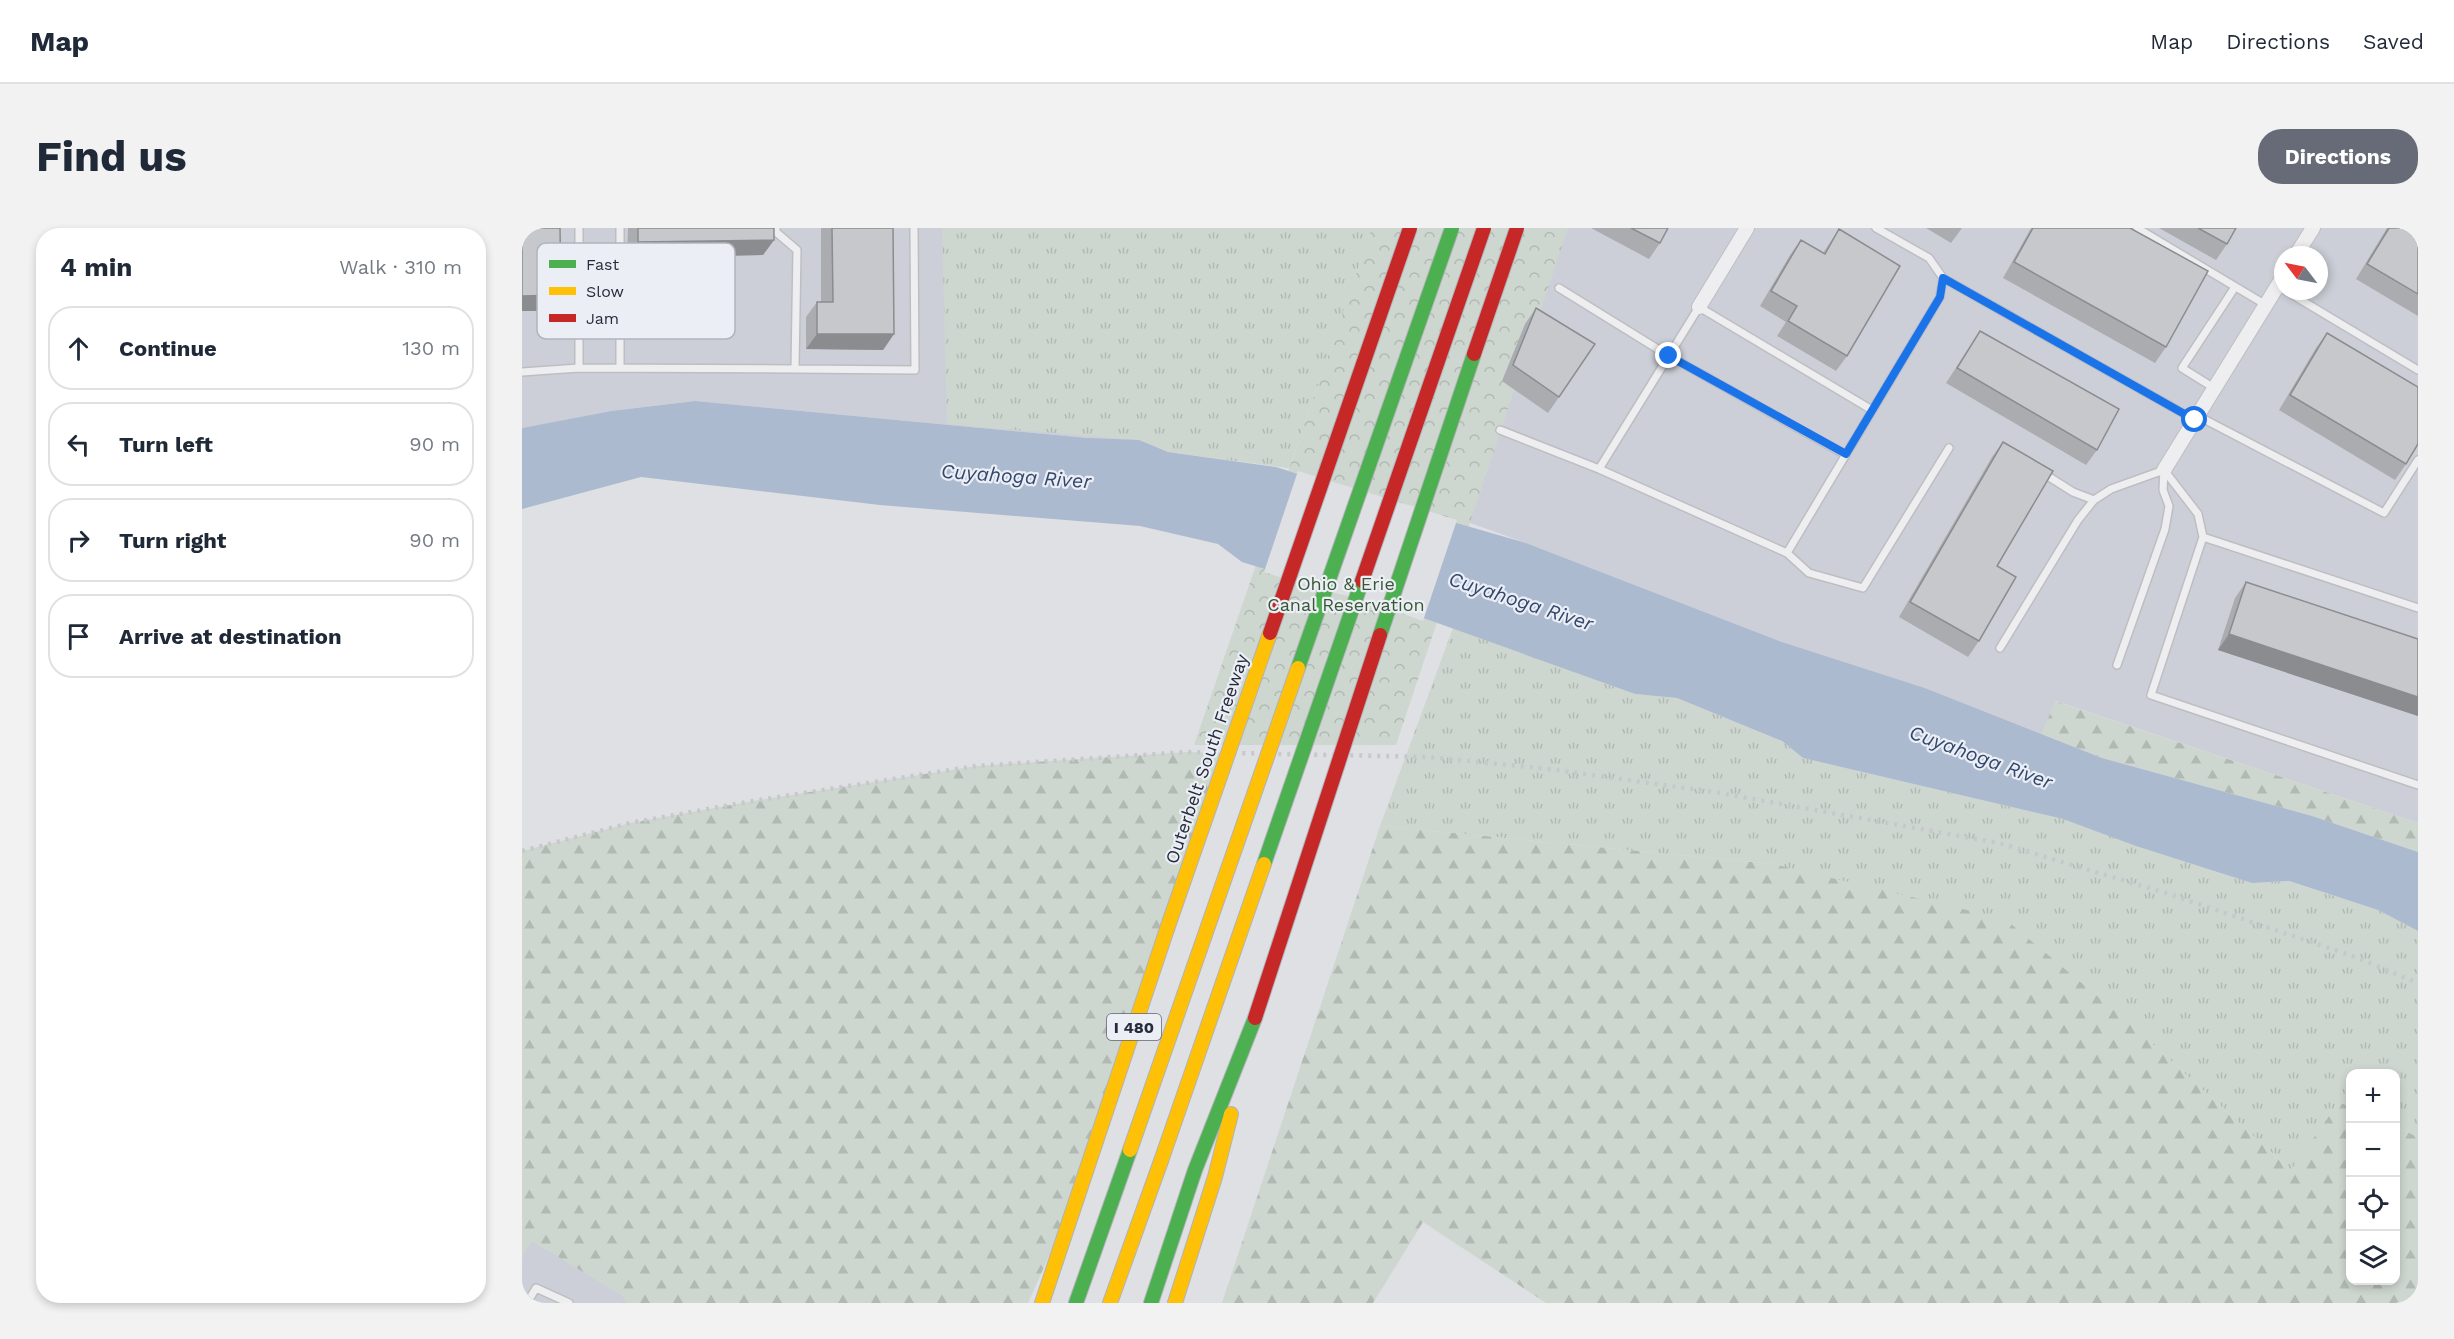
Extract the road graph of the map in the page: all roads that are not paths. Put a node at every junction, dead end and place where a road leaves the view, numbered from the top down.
1 (776, 228) edge
2 (914, 228) edge
3 (1410, 228) edge
4 (1452, 228) edge
5 (1484, 228) edge
6 (1517, 228) edge
7 (1747, 228) edge
8 (1876, 228) edge
9 (2138, 228) edge
10 (2313, 228) edge
11 (2302, 246) edge
12 (1943, 278) junction
13 (2235, 287) junction
14 (1559, 288) dead end
15 (2274, 296) edge
16 (2305, 300) edge
17 (2266, 305) junction
18 (1700, 307) junction
19 (579, 339) edge
20 (620, 339) edge
21 (1669, 356) junction
22 (579, 368) junction
23 (620, 368) junction
24 (795, 369) junction
25 (2418, 370) edge
26 (522, 372) edge
27 (2215, 388) junction
28 (1872, 410) junction
29 (2197, 418) junction
30 (1500, 430) dead end
31 (1949, 448) dead end
32 (1846, 454) junction
33 (2418, 460) edge
34 (1599, 469) junction
35 (2036, 469) edge
36 (2164, 470) junction
37 (2094, 500) junction
38 (2203, 537) junction
39 (1787, 553) junction
40 (2418, 608) edge
41 (2000, 648) dead end
42 (2117, 665) dead end
43 (2418, 785) edge
44 (1255, 1018) junction
45 (527, 1303) edge
46 (569, 1303) edge
47 (1042, 1303) edge
48 (1076, 1303) edge
49 (1110, 1303) edge
50 (1151, 1303) edge
51 (1174, 1303) edge

1 - 24 lane
2 - 24 lane
3 - 47 highway, Outerbelt South Freeway / I 480, bridge
4 - 48 highway, bridge
5 - 49 highway, bridge
6 - 44 highway, bridge
7 - 18 street
8 - 12 lane
9 - 13 lane
10 - 11 street
12 - 28 lane
12 - 29 lane
13 - 17 lane
13 - 27 lane
14 - 21 lane
15 - 17 street
16 - 25 lane
17 - 27 street
18 - 21 lane
18 - 28 lane
19 - 22 lane
20 - 23 lane
21 - 32 lane
21 - 34 lane
22 - 23 lane
22 - 26 lane
23 - 24 lane
27 - 29 street
28 - 32 lane
29 - 33 lane
29 - 36 street
30 - 34 lane
31 - 39 lane
32 - 39 lane
34 - 39 lane
35 - 37 lane
36 - 37 lane
36 - 38 lane
36 - 42 lane
37 - 41 lane
38 - 40 lane
38 - 43 lane
44 - 50 highway
44 - 51 highway
45 - 46 lane

